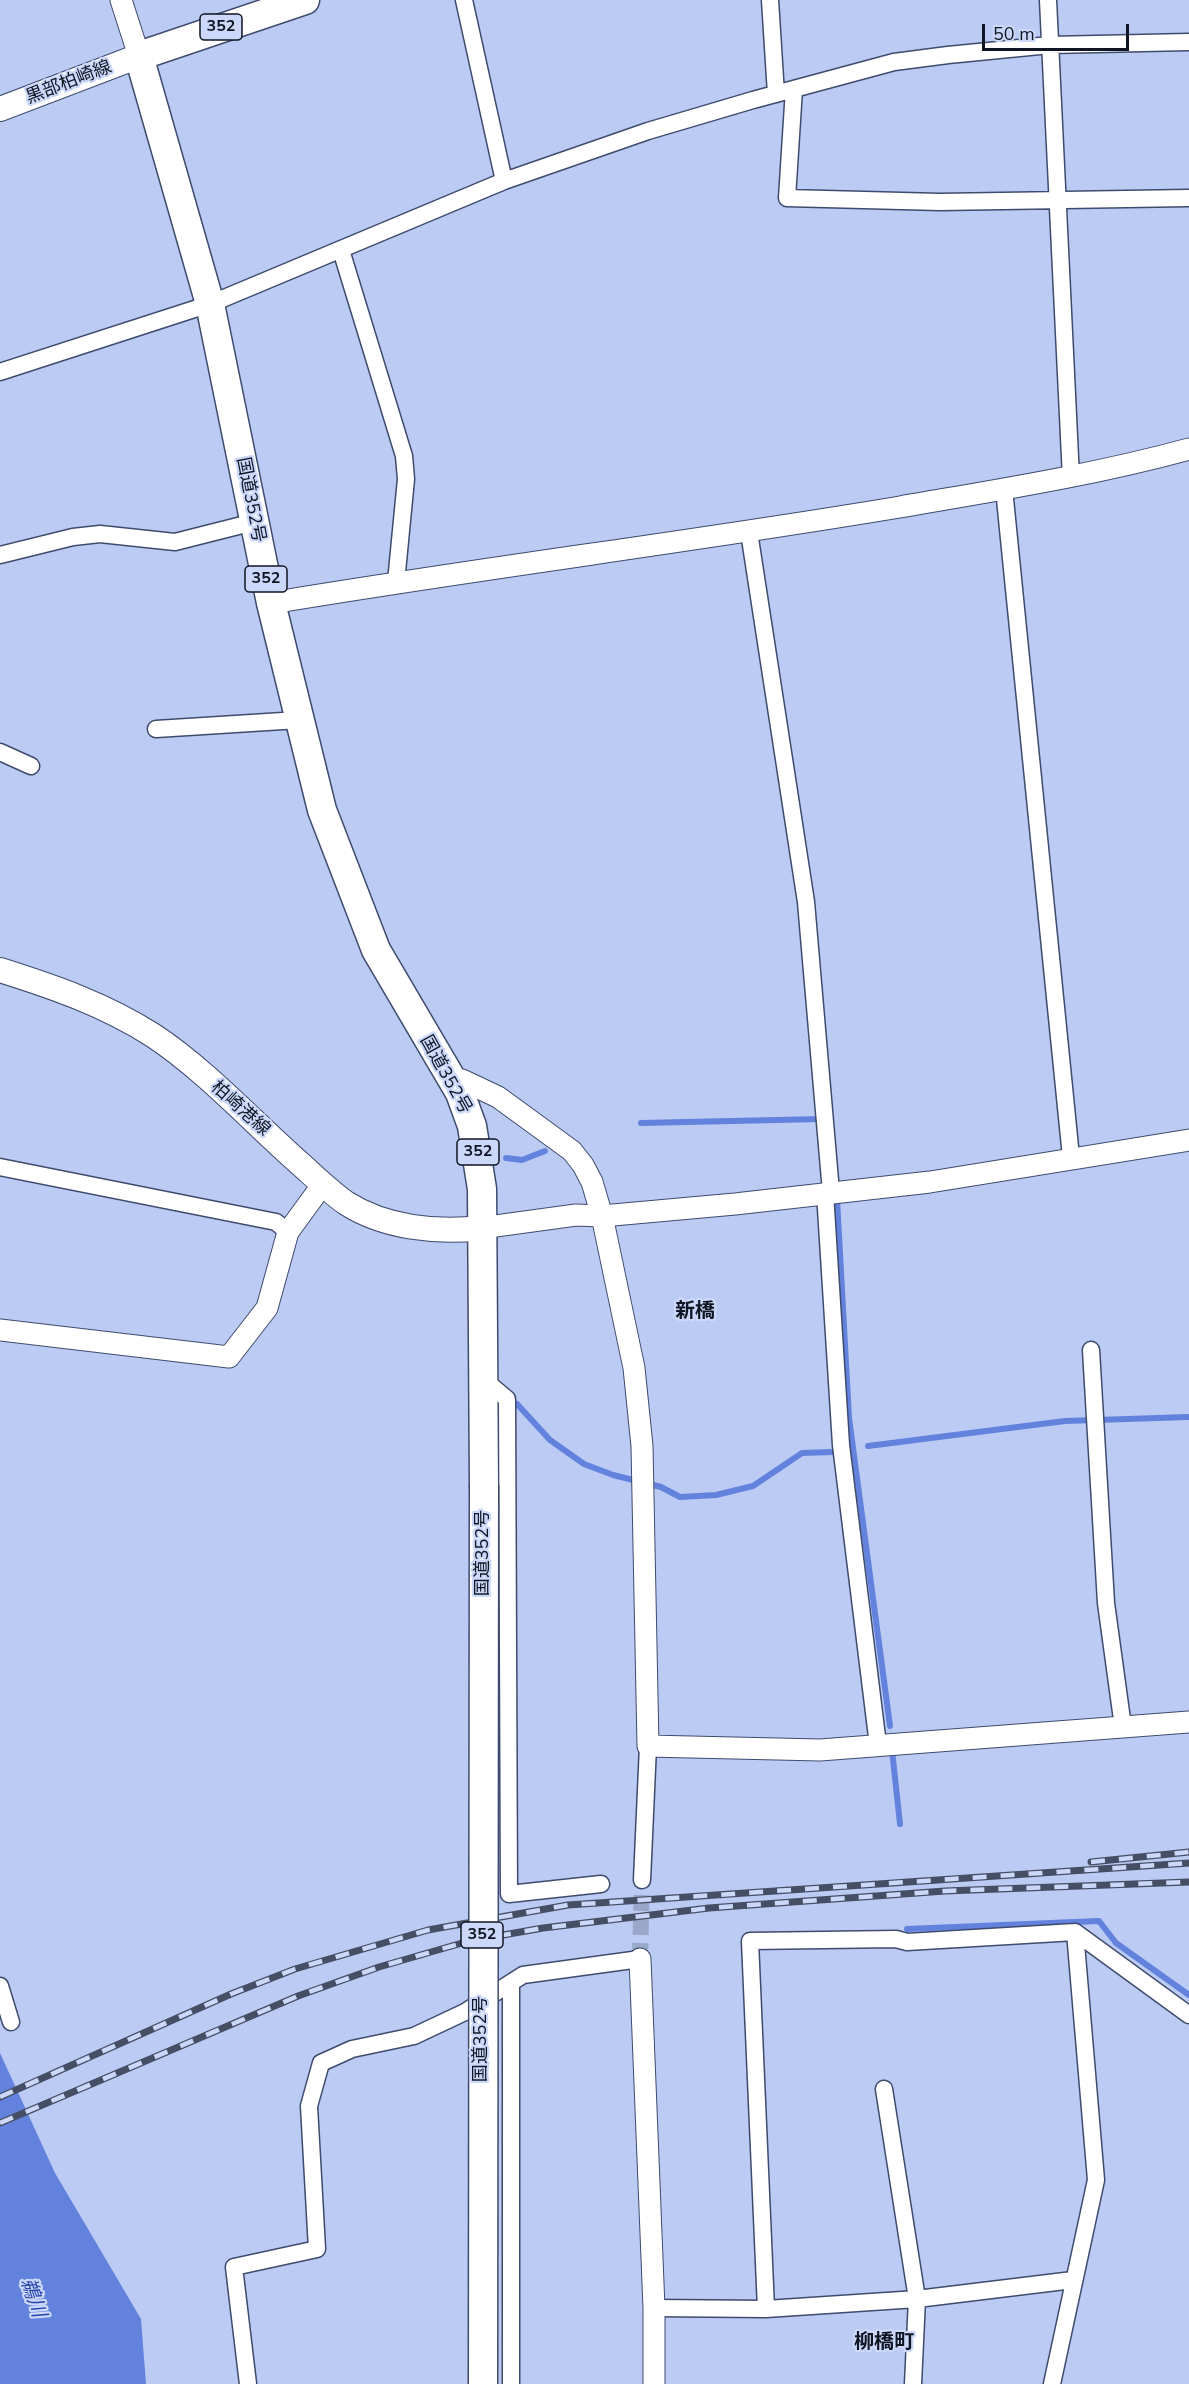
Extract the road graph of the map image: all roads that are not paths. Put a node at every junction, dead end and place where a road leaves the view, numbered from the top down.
1 (121, 0) edge
2 (305, 0) edge
3 (464, 0) edge
4 (770, 0) edge
5 (1048, 0) edge
6 (250, 8) edge
7 (1189, 42) edge
8 (1050, 45) junction
9 (139, 56) junction
10 (794, 89) junction
11 (776, 94) junction
12 (0, 110) edge
13 (504, 180) junction
14 (1189, 198) edge
15 (1057, 199) junction
16 (341, 250) junction
17 (210, 304) junction
18 (0, 372) edge
19 (1189, 449) edge
20 (1071, 478) junction
21 (1004, 489) junction
22 (254, 522) junction
23 (749, 532) junction
24 (0, 555) edge
25 (396, 582) junction
26 (271, 603) junction
27 (298, 720) junction
28 (156, 729) dead end
29 (0, 752) edge
30 (31, 766) dead end
31 (0, 970) edge
32 (452, 1080) junction
33 (1189, 1140) edge
34 (1071, 1157) junction
35 (0, 1167) edge
36 (323, 1184) junction
37 (828, 1192) junction
38 (602, 1216) junction
39 (482, 1228) junction
40 (288, 1232) junction
41 (0, 1330) edge
42 (1091, 1350) dead end
43 (483, 1379) junction
44 (1189, 1722) edge
45 (1123, 1727) junction
46 (878, 1745) junction
47 (648, 1746) junction
48 (642, 1880) tunnel mouth
49 (601, 1884) dead end
50 (1076, 1932) junction
51 (640, 1959) joint
52 (511, 1983) junction
53 (0, 1986) edge
54 (1189, 2015) edge
55 (11, 2022) dead end
56 (884, 2089) dead end
57 (1073, 2280) junction
58 (917, 2299) junction
59 (654, 2308) junction
60 (766, 2309) junction
61 (248, 2384) edge
62 (483, 2384) edge
63 (510, 2384) edge
64 (654, 2384) edge
65 (913, 2384) edge
66 (1052, 2384) edge

1 - 9 street
2 - 6 highway, 352
3 - 13 street
4 - 11 street
5 - 8 street
6 - 9 highway, 352
7 - 8 street
8 - 10 street
8 - 15 street
9 - 12 main road, 黒部柏崎線
9 - 17 highway, 国道352号 / 352
10 - 11 street
10 - 15 street
11 - 13 street
13 - 16 street
14 - 15 street
15 - 20 street
16 - 17 street
16 - 25 street
17 - 18 street
17 - 22 highway, 国道352号 / 352
19 - 20 street
20 - 21 street
21 - 23 street
21 - 34 street
22 - 24 street
22 - 26 highway, 国道352号 / 352
23 - 25 street
23 - 37 street
25 - 26 street
26 - 27 highway, 国道352号 / 352
27 - 28 street
27 - 32 highway, 国道352号 / 352
29 - 30 street
31 - 36 main road, 柏崎港線
32 - 38 street
32 - 39 highway, 国道352号 / 352
33 - 34 street
34 - 37 street
35 - 40 street
36 - 39 main road, 柏崎港線
36 - 40 street
37 - 38 street
37 - 46 street
38 - 39 street
38 - 47 street
39 - 43 highway, 国道352号 / 352
40 - 41 street
42 - 45 street
43 - 49 street
43 - 62 highway, 国道352号 / 352, bridge
44 - 45 street
45 - 46 street
46 - 47 street
47 - 48 street
50 - 54 street
50 - 57 street
50 - 60 street
51 - 52 street
51 - 59 street
52 - 61 street
52 - 63 street
53 - 55 street
56 - 58 street
57 - 58 street
57 - 66 street
58 - 60 street
58 - 65 street
59 - 60 street
59 - 64 street

